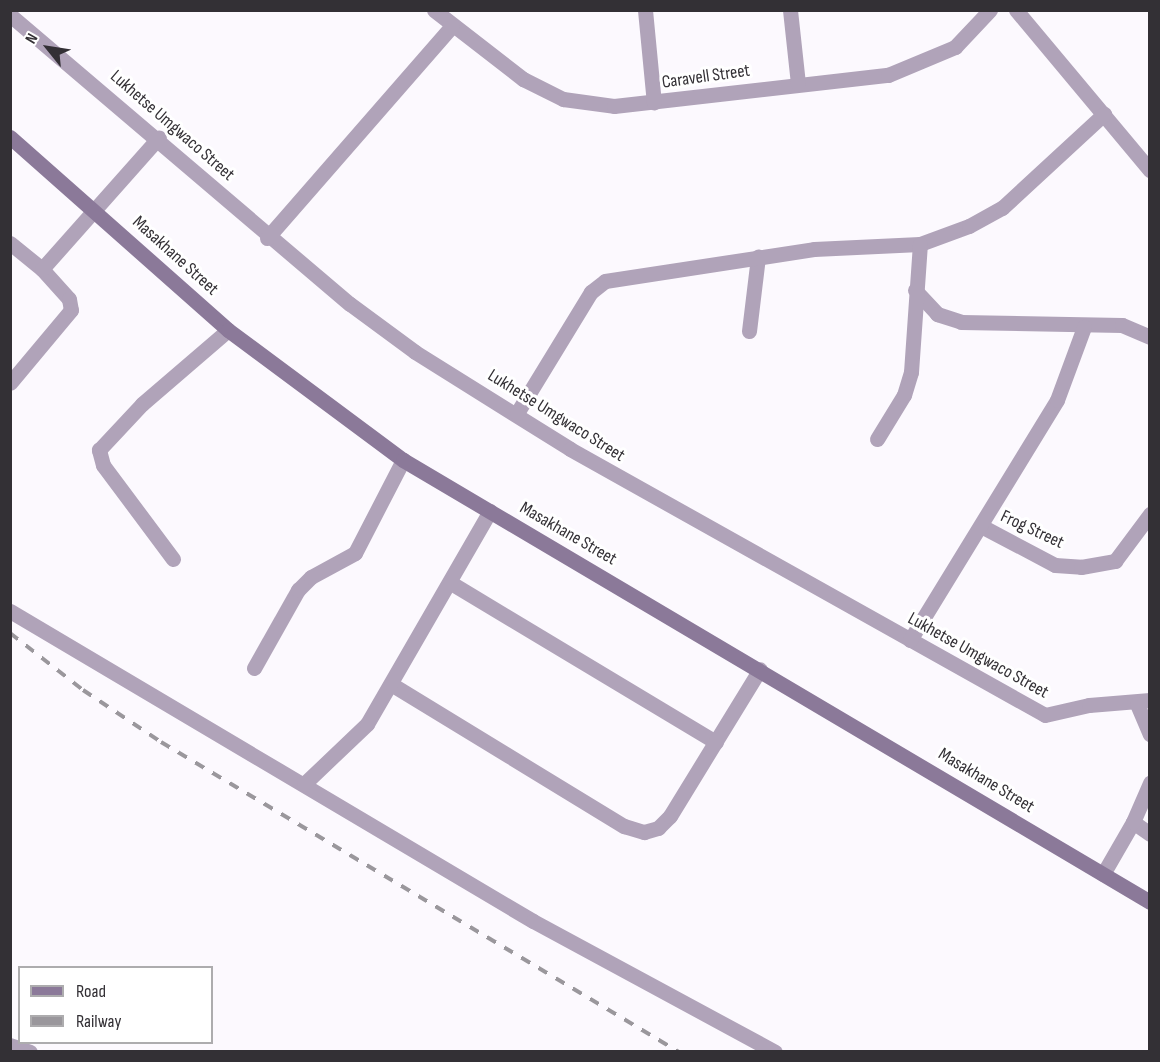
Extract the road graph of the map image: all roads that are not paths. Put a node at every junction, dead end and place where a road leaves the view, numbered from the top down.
1 (434, 10) edge
2 (645, 10) edge
3 (789, 10) edge
4 (990, 10) edge
5 (1016, 10) edge
6 (14, 14) edge
7 (452, 26) junction
8 (798, 84) junction
9 (654, 103) junction
10 (1104, 114) junction
11 (10, 137) edge
12 (159, 137) junction
13 (1149, 170) edge
14 (96, 212) junction
15 (267, 238) junction
16 (10, 243) edge
17 (920, 244) junction
18 (758, 257) junction
19 (42, 269) junction
20 (915, 290) junction
21 (1084, 327) junction
22 (228, 330) junction
23 (749, 331) dead end
24 (1149, 337) edge
25 (10, 383) edge
26 (517, 413) junction
27 (877, 439) dead end
28 (403, 460) junction
29 (490, 511) junction
30 (1149, 514) edge
31 (983, 527) junction
32 (173, 559) dead end
33 (451, 583) junction
34 (10, 610) edge
35 (910, 640) junction
36 (254, 668) dead end
37 (760, 669) junction
38 (391, 684) junction
39 (1143, 702) edge
40 (1149, 734) edge
41 (716, 742) junction
42 (1149, 783) edge
43 (304, 784) junction
44 (1134, 822) junction
45 (1149, 834) edge
46 (1102, 874) junction
47 (1149, 902) edge
48 (10, 1045) edge
49 (30, 1052) edge
50 (775, 1052) edge

1 - 7 street, Caravell Street
2 - 9 street
3 - 8 street
4 - 8 street, Caravell Street
5 - 10 street
6 - 12 street, Lukhetse Umgwaco Street
7 - 9 street, Caravell Street
7 - 15 street
8 - 9 street, Caravell Street
10 - 13 street
10 - 17 street
11 - 14 street, Masakhane Street
12 - 14 street
12 - 15 street, Lukhetse Umgwaco Street
14 - 19 street
14 - 22 street, Masakhane Street
15 - 26 street, Lukhetse Umgwaco Street
16 - 19 street
17 - 18 street
17 - 20 street
18 - 23 street
18 - 26 street
19 - 25 street
20 - 21 street
20 - 27 street
21 - 24 street
21 - 31 street
22 - 28 street, Masakhane Street
22 - 32 street
26 - 35 street, Lukhetse Umgwaco Street
28 - 29 street, Masakhane Street
28 - 36 street
29 - 33 street
29 - 37 street, Masakhane Street
30 - 31 street, Frog Street
31 - 35 street
33 - 38 street
33 - 41 street
34 - 43 street
35 - 39 street, Lukhetse Umgwaco Street
37 - 41 street
37 - 46 street, Masakhane Street
38 - 41 street
38 - 43 street
39 - 40 street
42 - 44 street
43 - 50 street
44 - 45 street
44 - 46 street
46 - 47 street, Masakhane Street
48 - 49 street

